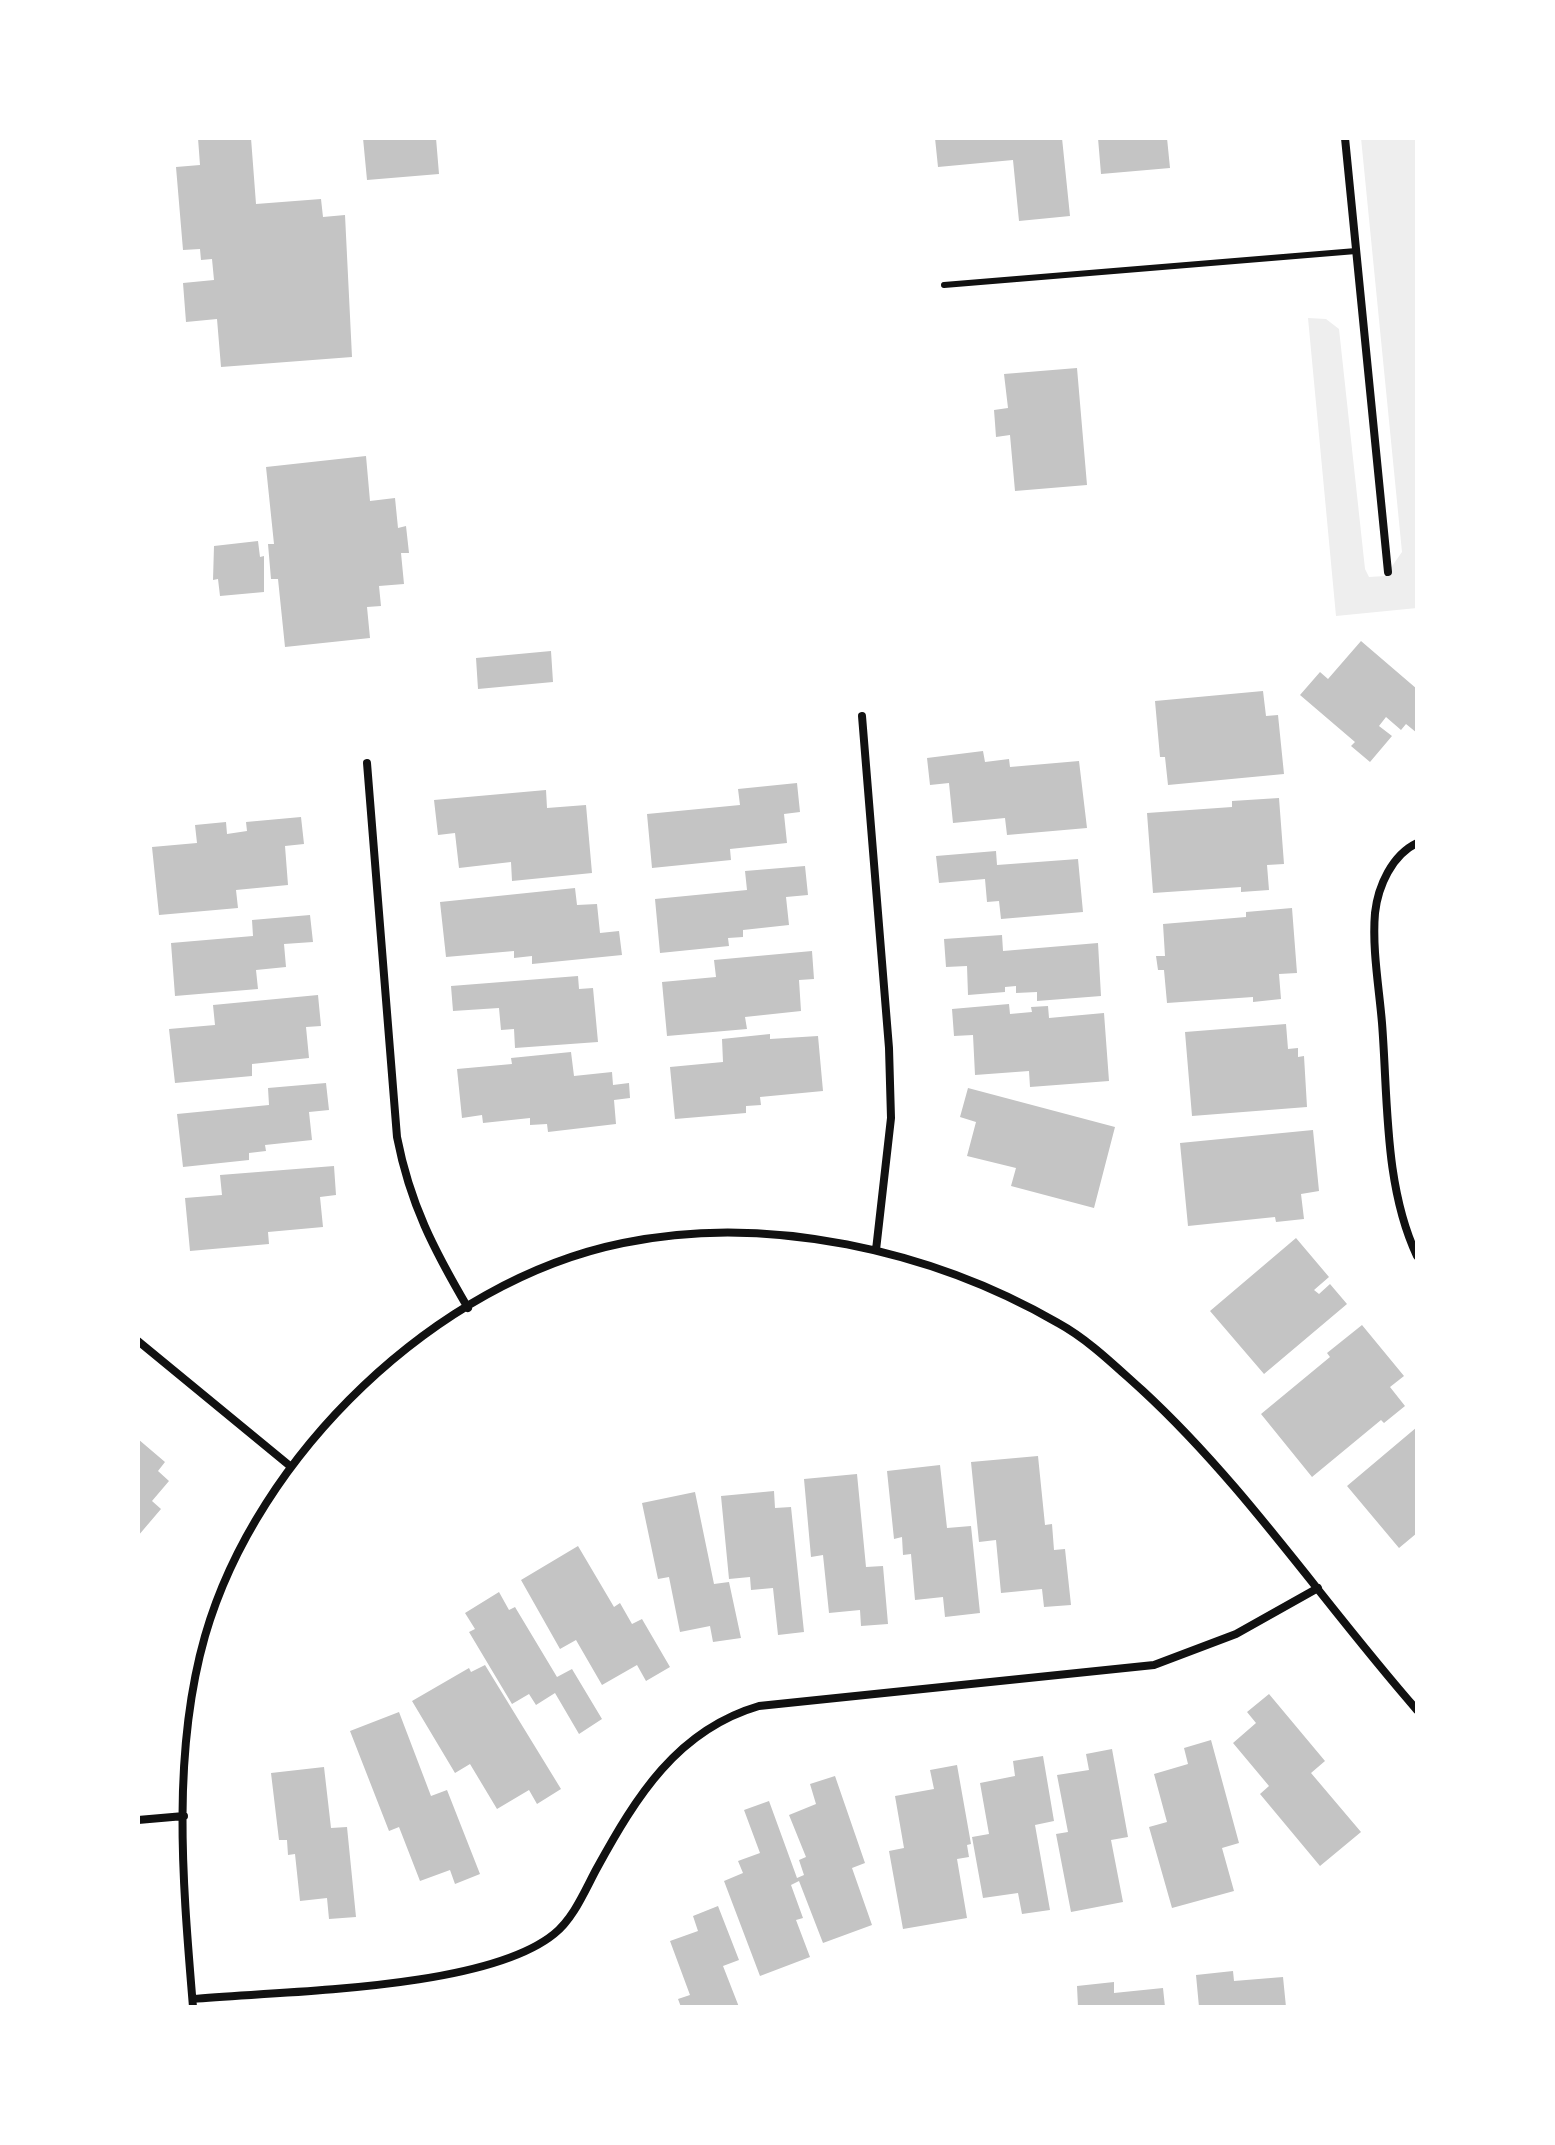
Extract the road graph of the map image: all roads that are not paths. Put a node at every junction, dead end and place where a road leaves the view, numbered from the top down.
1 (1345, 138) edge
2 (1356, 251) junction
3 (944, 285) dead end
4 (1388, 572) dead end
5 (862, 716) dead end
6 (367, 763) dead end
7 (1417, 843) edge
8 (876, 1250) junction
9 (1417, 1256) edge
10 (468, 1308) junction
11 (138, 1341) edge
12 (290, 1466) junction
13 (1318, 1588) junction
14 (1417, 1710) edge
15 (184, 1816) junction
16 (138, 1820) edge
17 (193, 2003) edge

1 - 2 street
2 - 3 lane
2 - 4 street
5 - 8 street
6 - 10 street
7 - 9 street
8 - 10 street
8 - 13 street
10 - 12 street
11 - 12 street
12 - 15 street
13 - 14 street
13 - 17 street
15 - 16 street
15 - 17 street

